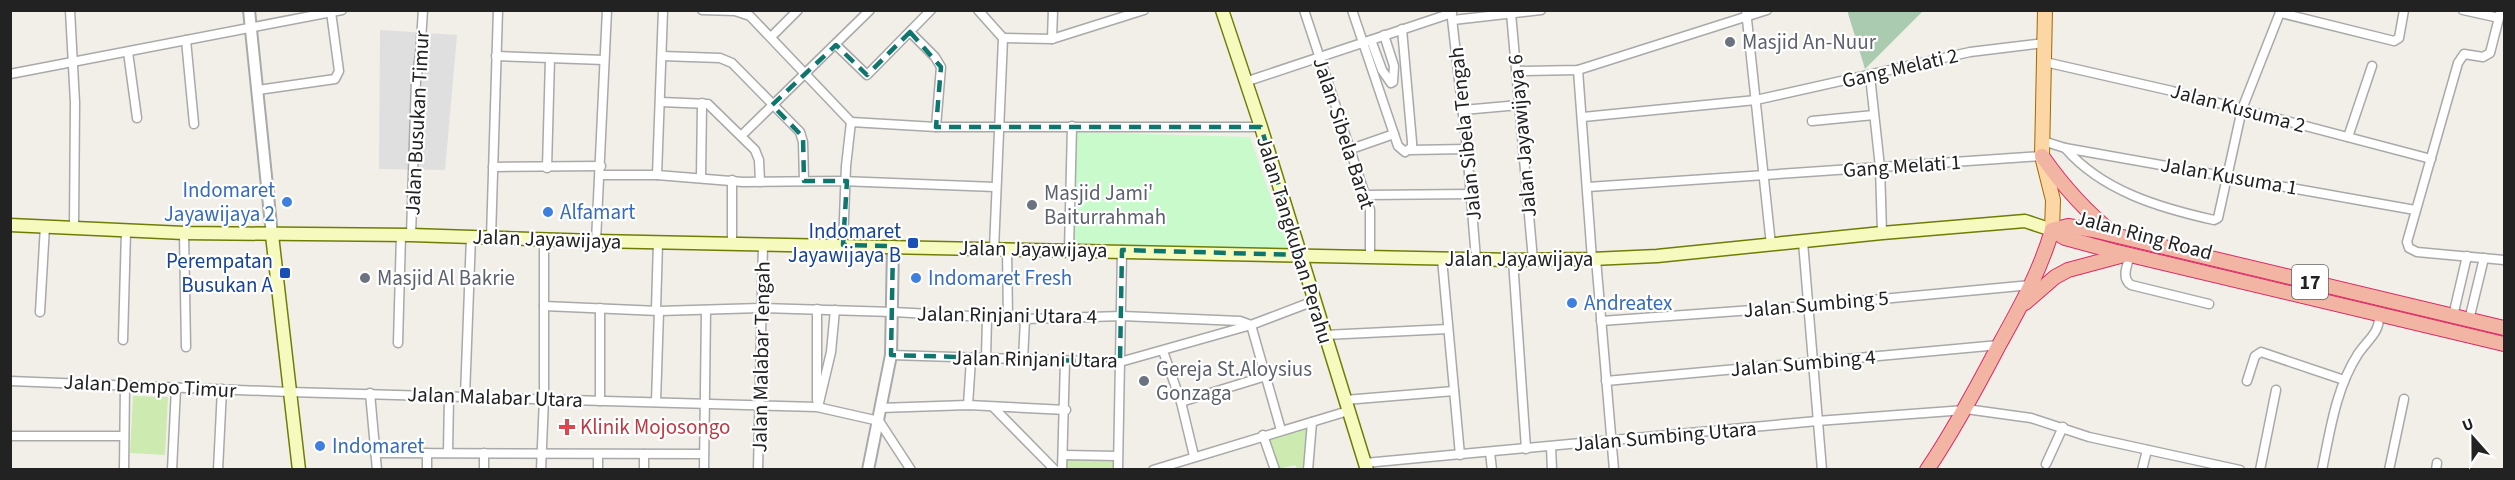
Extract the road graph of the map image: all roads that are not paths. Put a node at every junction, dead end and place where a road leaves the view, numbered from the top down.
1 (70, 10) edge
2 (249, 10) edge
3 (342, 10) edge
4 (423, 10) edge
5 (498, 10) edge
6 (607, 10) edge
7 (663, 10) edge
8 (702, 10) edge
9 (798, 10) edge
10 (870, 10) edge
11 (932, 10) edge
12 (978, 10) edge
13 (1053, 10) edge
14 (1144, 10) edge
15 (1222, 10) edge
16 (1304, 10) edge
17 (1352, 10) edge
18 (1541, 10) edge
19 (1767, 10) edge
20 (2044, 10) edge
21 (2404, 10) edge
22 (2463, 10) edge
23 (331, 12) junction
24 (2281, 12) edge
25 (1511, 13) junction
26 (1747, 14) edge
27 (2500, 14) edge
28 (1452, 15) edge
29 (252, 27) junction
30 (1402, 29) junction
31 (910, 32) junction
32 (1384, 35) junction
33 (772, 36) junction
34 (1003, 38) junction
35 (1052, 39) junction
36 (186, 40) junction
37 (1366, 42) junction
38 (2045, 43) junction
39 (836, 45) junction
40 (128, 52) junction
41 (496, 56) junction
42 (662, 56) junction
43 (1320, 57) junction
44 (550, 58) junction
45 (604, 60) junction
46 (2045, 62) junction
47 (72, 63) junction
48 (2372, 66) dead end
49 (1578, 70) junction
50 (1517, 71) junction
51 (10, 74) edge
52 (805, 75) junction
53 (1870, 76) junction
54 (1245, 82) junction
55 (258, 90) junction
56 (1756, 100) junction
57 (662, 102) junction
58 (702, 104) junction
59 (772, 105) junction
60 (1519, 105) junction
61 (2242, 109) junction
62 (1463, 110) junction
63 (1875, 115) junction
64 (1583, 117) junction
65 (137, 118) dead end
66 (1812, 121) dead end
67 (851, 122) junction
68 (194, 124) dead end
69 (1072, 126) junction
70 (936, 127) junction
71 (1261, 127) junction
72 (998, 128) junction
73 (1394, 134) junction
74 (741, 136) junction
75 (2348, 137) junction
76 (2043, 141) junction
77 (2065, 148) junction
78 (1351, 149) junction
79 (1467, 149) junction
80 (1410, 150) junction
81 (2042, 156) junction
82 (2431, 159) junction
83 (493, 167) junction
84 (1880, 167) junction
85 (547, 168) junction
86 (601, 171) junction
87 (657, 175) junction
88 (1763, 175) junction
89 (2227, 175) junction
90 (702, 178) junction
91 (732, 180) junction
92 (804, 181) junction
93 (760, 182) junction
94 (847, 182) junction
95 (995, 187) junction
96 (1588, 187) junction
97 (1472, 194) junction
98 (1366, 195) junction
99 (2415, 210) junction
100 (10, 225) edge
101 (45, 226) junction
102 (74, 227) junction
103 (2052, 230) junction
104 (126, 231) junction
105 (184, 233) junction
106 (1882, 233) junction
107 (272, 235) junction
108 (406, 235) junction
109 (2116, 236) junction
110 (471, 237) junction
111 (491, 238) junction
112 (544, 240) junction
113 (596, 241) junction
114 (658, 242) junction
115 (1803, 242) junction
116 (732, 244) junction
117 (763, 244) junction
118 (843, 245) junction
119 (1771, 245) junction
120 (893, 246) junction
121 (994, 249) junction
122 (1007, 249) junction
123 (1069, 250) junction
124 (1122, 250) junction
125 (1300, 255) junction
126 (2128, 255) junction
127 (2467, 256) junction
128 (1370, 258) junction
129 (2484, 258) junction
130 (1442, 259) junction
131 (1476, 259) junction
132 (1594, 259) junction
133 (1513, 260) junction
134 (1533, 260) junction
135 (2505, 260) edge
136 (2031, 285) junction
137 (1314, 301) junction
138 (2209, 304) dead end
139 (544, 306) junction
140 (1807, 306) junction
141 (600, 308) junction
142 (761, 308) junction
143 (817, 309) junction
144 (2019, 309) junction
145 (706, 310) junction
146 (835, 310) junction
147 (658, 311) junction
148 (40, 312) dead end
149 (893, 312) junction
150 (2379, 315) junction
151 (1122, 316) junction
152 (2453, 316) junction
153 (987, 318) junction
154 (1008, 319) junction
155 (1025, 320) junction
156 (2469, 320) junction
157 (1601, 321) junction
158 (1251, 325) junction
159 (2505, 328) edge
160 (1448, 329) junction
161 (1325, 335) junction
162 (123, 340) dead end
163 (398, 343) dead end
164 (2505, 344) edge
165 (1999, 345) junction
166 (186, 347) dead end
167 (1163, 351) junction
168 (891, 355) junction
169 (971, 358) junction
170 (986, 359) junction
171 (1023, 360) junction
172 (1065, 361) junction
173 (1812, 362) junction
174 (1120, 363) junction
175 (1266, 376) junction
176 (2344, 380) junction
177 (10, 381) edge
178 (1606, 381) junction
179 (2247, 381) dead end
180 (125, 384) junction
181 (176, 388) junction
182 (222, 390) junction
183 (2276, 390) dead end
184 (1454, 391) junction
185 (290, 392) junction
186 (370, 393) junction
187 (449, 396) junction
188 (465, 396) junction
189 (544, 398) junction
190 (2404, 399) dead end
191 (600, 401) junction
192 (656, 402) junction
193 (1181, 402) junction
194 (706, 403) junction
195 (760, 405) junction
196 (968, 405) junction
197 (1347, 405) junction
198 (818, 407) junction
199 (993, 407) junction
200 (880, 408) junction
201 (1966, 409) junction
202 (1066, 410) junction
203 (879, 421) junction
204 (1817, 421) junction
205 (1312, 422) junction
206 (2063, 427) junction
207 (1281, 430) junction
208 (1263, 435) junction
209 (10, 436) edge
210 (124, 436) junction
211 (1611, 441) junction
212 (1551, 447) junction
213 (1526, 449) junction
214 (2146, 450) junction
215 (1490, 452) junction
216 (375, 453) junction
217 (427, 453) junction
218 (448, 453) junction
219 (484, 453) junction
220 (542, 454) junction
221 (598, 454) junction
222 (644, 454) junction
223 (704, 454) junction
224 (1064, 455) junction
225 (1460, 455) junction
226 (1117, 456) junction
227 (1194, 456) junction
228 (2046, 464) dead end
229 (1180, 465) edge
230 (1366, 466) edge
231 (124, 470) edge
232 (172, 470) edge
233 (218, 470) edge
234 (299, 470) edge
235 (377, 470) edge
236 (427, 470) edge
237 (484, 470) edge
238 (542, 470) edge
239 (598, 470) edge
240 (644, 470) edge
241 (704, 470) edge
242 (758, 470) edge
243 (868, 470) edge
244 (911, 470) edge
245 (1055, 470) edge
246 (1062, 470) edge
247 (1118, 470) edge
248 (1153, 470) edge
249 (1275, 470) edge
250 (1308, 470) edge
251 (1492, 470) edge
252 (1552, 470) edge
253 (1614, 470) edge
254 (1822, 470) edge
255 (1927, 470) edge
256 (2142, 470) edge
257 (2240, 470) edge
258 (2260, 470) edge
259 (2322, 470) edge
260 (2389, 470) edge

1 - 47 street
2 - 29 street
3 - 23 street
4 - 108 street, Jalan Busukan Timur
5 - 41 street
6 - 45 street
7 - 42 street
8 - 33 street
9 - 33 street
10 - 39 street
11 - 31 street
12 - 34 street
13 - 35 street
14 - 35 street
15 - 54 main road, Jalan Tangkuban Perahu
16 - 43 street, Jalan Sibela Barat
17 - 37 street
18 - 25 street
19 - 26 street
20 - 38 main road
21 - 24 street
22 - 27 street
23 - 29 street
23 - 55 street
24 - 61 street
25 - 28 street
25 - 50 street, Jalan Jayawijaya 6
26 - 49 street
26 - 56 street
27 - 82 street
28 - 30 street
28 - 62 street, Jalan Sibela Tengah
29 - 36 street
29 - 55 street
30 - 32 street
30 - 80 street
31 - 39 street
31 - 70 street
32 - 37 street
32 - 37 street
33 - 52 street
34 - 35 street
34 - 72 street
36 - 40 street
36 - 68 street
37 - 43 street
37 - 73 street
38 - 46 main road
38 - 53 street, Gang Melati 2
39 - 52 street
40 - 47 street
40 - 65 street
41 - 44 street
41 - 83 street
42 - 57 street
42 - 59 street
43 - 54 street
43 - 78 street, Jalan Sibela Barat
44 - 45 street
44 - 85 street
45 - 86 street
46 - 61 street, Jalan Kusuma 2
46 - 76 main road
47 - 51 street
47 - 102 street
48 - 75 street
49 - 50 street
49 - 64 street
50 - 60 street, Jalan Jayawijaya 6
52 - 59 street
52 - 67 street
53 - 56 street, Gang Melati 2
53 - 63 street
54 - 71 main road, Jalan Tangkuban Perahu
55 - 107 street
56 - 64 street, Gang Melati 2
56 - 88 street
57 - 58 street
57 - 87 street
58 - 74 street
58 - 90 street
59 - 74 street
59 - 92 street
60 - 62 street
60 - 134 street, Jalan Jayawijaya 6
61 - 75 street, Jalan Kusuma 2
61 - 89 street
62 - 79 street, Jalan Sibela Tengah
63 - 66 street
63 - 84 street
64 - 96 street
67 - 70 street
67 - 94 street
69 - 71 street
69 - 72 street
69 - 123 street
70 - 72 street
71 - 125 main road, Jalan Tangkuban Perahu
72 - 95 street
73 - 78 street
73 - 80 street
74 - 93 street
75 - 82 street, Jalan Kusuma 2
76 - 77 street, Jalan Kusuma 1
76 - 81 main road
77 - 89 street, Jalan Kusuma 1
77 - 89 street
78 - 98 street, Jalan Sibela Barat
79 - 80 street
79 - 97 street, Jalan Sibela Tengah
81 - 84 street, Gang Melati 1
81 - 103 main road
81 - 109 highway
82 - 99 street
83 - 85 street
83 - 111 street
84 - 88 street, Gang Melati 1
84 - 106 street
85 - 86 street
86 - 87 street
86 - 113 street
87 - 90 street
88 - 96 street, Gang Melati 1
88 - 119 street
89 - 99 street, Jalan Kusuma 1
90 - 91 street
91 - 93 street
91 - 116 street
92 - 93 street
92 - 94 street
94 - 95 street
94 - 118 street
95 - 121 street
96 - 132 street
97 - 98 street
97 - 131 street, Jalan Sibela Tengah
98 - 128 street, Jalan Sibela Barat
99 - 127 street
100 - 101 main road, Jalan Jayawijaya
101 - 102 main road, Jalan Jayawijaya
101 - 148 street
102 - 104 main road, Jalan Jayawijaya
103 - 106 main road, Jalan Jayawijaya
103 - 109 highway, Jalan Ring Road / 17
103 - 126 highway, Jalan Ring Road / 17
103 - 136 highway, 17
104 - 105 main road, Jalan Jayawijaya
104 - 162 street
105 - 107 main road, Jalan Jayawijaya
105 - 166 street
106 - 115 main road, Jalan Jayawijaya
107 - 108 main road, Jalan Jayawijaya
107 - 185 main road
108 - 110 main road, Jalan Jayawijaya
108 - 163 street, Jalan Busukan Timur
109 - 152 highway, Jalan Ring Road / 17
110 - 111 main road, Jalan Jayawijaya
110 - 188 street
111 - 112 main road, Jalan Jayawijaya
112 - 113 main road, Jalan Jayawijaya
112 - 139 street
113 - 114 main road, Jalan Jayawijaya
114 - 116 main road, Jalan Jayawijaya
114 - 147 street
115 - 119 main road, Jalan Jayawijaya
115 - 140 street
116 - 117 main road, Jalan Jayawijaya
117 - 118 main road, Jalan Jayawijaya
117 - 142 street, Jalan Malabar Tengah
118 - 120 main road, Jalan Jayawijaya
119 - 132 main road, Jalan Jayawijaya
120 - 121 main road, Jalan Jayawijaya
120 - 149 street
121 - 122 main road, Jalan Jayawijaya
122 - 123 main road, Jalan Jayawijaya
122 - 154 street
123 - 124 main road, Jalan Jayawijaya
124 - 125 main road, Jalan Jayawijaya
124 - 151 street
125 - 128 main road, Jalan Jayawijaya
125 - 137 main road, Jalan Tangkuban Perahu
126 - 138 street
126 - 144 highway, 17
126 - 150 highway, Jalan Ring Road / 17
127 - 129 street
127 - 152 street
128 - 130 main road, Jalan Jayawijaya
129 - 135 street
129 - 156 street
130 - 131 main road, Jalan Jayawijaya
130 - 160 street
131 - 133 main road, Jalan Jayawijaya
132 - 134 main road, Jalan Jayawijaya
132 - 157 street
133 - 134 main road, Jalan Jayawijaya
133 - 213 street
136 - 140 street, Jalan Sumbing 5
136 - 144 highway, 17
137 - 158 street, Jalan Rinjani Utara
137 - 161 main road, Jalan Tangkuban Perahu
139 - 141 street, Jalan Rinjani Utara 4
139 - 189 street
140 - 157 street, Jalan Sumbing 5
140 - 173 street
141 - 147 street, Jalan Rinjani Utara 4
141 - 191 street
142 - 143 street, Jalan Rinjani Utara 4
142 - 145 street, Jalan Rinjani Utara 4
142 - 195 street, Jalan Malabar Tengah
143 - 146 street, Jalan Rinjani Utara 4
143 - 198 street
144 - 165 highway, 17
145 - 147 street, Jalan Rinjani Utara 4
145 - 194 street
146 - 149 street, Jalan Rinjani Utara 4
146 - 198 street
147 - 192 street
149 - 153 street, Jalan Rinjani Utara 4
149 - 168 street
150 - 164 highway, Jalan Ring Road / 17
150 - 176 street
151 - 155 street, Jalan Rinjani Utara 4
151 - 158 street, Jalan Rinjani Utara 4
151 - 174 street
152 - 156 highway, Jalan Ring Road / 17
153 - 154 street, Jalan Rinjani Utara 4
153 - 170 street
154 - 155 street, Jalan Rinjani Utara 4
155 - 171 street
156 - 159 highway, Jalan Ring Road / 17
157 - 178 street
158 - 167 street, Jalan Rinjani Utara
158 - 175 street
160 - 161 street
160 - 184 street
161 - 197 main road, Jalan Tangkuban Perahu
165 - 173 street, Jalan Sumbing 4
165 - 201 highway, 17
167 - 174 street, Jalan Rinjani Utara
167 - 193 street
168 - 169 street, Jalan Rinjani Utara
168 - 200 street
169 - 170 street, Jalan Rinjani Utara
169 - 196 street
170 - 171 street, Jalan Rinjani Utara
171 - 172 street, Jalan Rinjani Utara
172 - 174 street, Jalan Rinjani Utara
172 - 202 street
173 - 178 street, Jalan Sumbing 4
173 - 204 street
174 - 226 street
175 - 193 street
175 - 207 street
176 - 179 street
176 - 259 street
177 - 180 street, Jalan Dempo Timur
178 - 211 street
180 - 181 street, Jalan Dempo Timur
180 - 210 street
181 - 182 street, Jalan Dempo Timur
181 - 232 street
182 - 185 street, Jalan Dempo Timur
182 - 233 street
183 - 258 street
184 - 197 street
184 - 225 street
185 - 186 street, Jalan Malabar Utara
185 - 234 main road
186 - 187 street, Jalan Malabar Utara
186 - 216 street
187 - 188 street, Jalan Malabar Utara
187 - 218 street
188 - 189 street, Jalan Malabar Utara
189 - 191 street, Jalan Malabar Utara
189 - 220 street
190 - 260 street
191 - 192 street, Jalan Malabar Utara
192 - 194 street, Jalan Malabar Utara
193 - 227 street
194 - 195 street, Jalan Malabar Utara
194 - 223 street
195 - 198 street, Jalan Malabar Utara
195 - 242 street, Jalan Malabar Tengah
196 - 199 street
196 - 200 street
197 - 205 street
197 - 230 main road, Jalan Tangkuban Perahu
198 - 203 street, Jalan Malabar Utara
199 - 202 street
199 - 245 street
200 - 203 street
201 - 204 street, Jalan Sumbing Utara
201 - 206 street, Jalan Sumbing Utara
201 - 255 highway, 17
202 - 224 street
203 - 243 street
203 - 244 street
204 - 211 street, Jalan Sumbing Utara
204 - 254 street
205 - 207 street
205 - 250 street
206 - 214 street, Jalan Sumbing Utara
206 - 228 street
207 - 208 street
208 - 227 street
208 - 249 street
209 - 210 street
210 - 231 street
211 - 212 street, Jalan Sumbing Utara
211 - 253 street
212 - 213 street, Jalan Sumbing Utara
212 - 252 street
213 - 215 street, Jalan Sumbing Utara
214 - 256 street
214 - 257 street, Jalan Sumbing Utara
215 - 225 street, Jalan Sumbing Utara
215 - 251 street
216 - 217 street
216 - 235 street
217 - 218 street
217 - 236 street
218 - 219 street
219 - 220 street
219 - 237 street
220 - 221 street
220 - 238 street
221 - 222 street
221 - 239 street
222 - 223 street
222 - 240 street
223 - 241 street
224 - 226 street
224 - 246 street
225 - 230 street, Jalan Sumbing Utara
226 - 247 street
227 - 229 street
229 - 248 street

